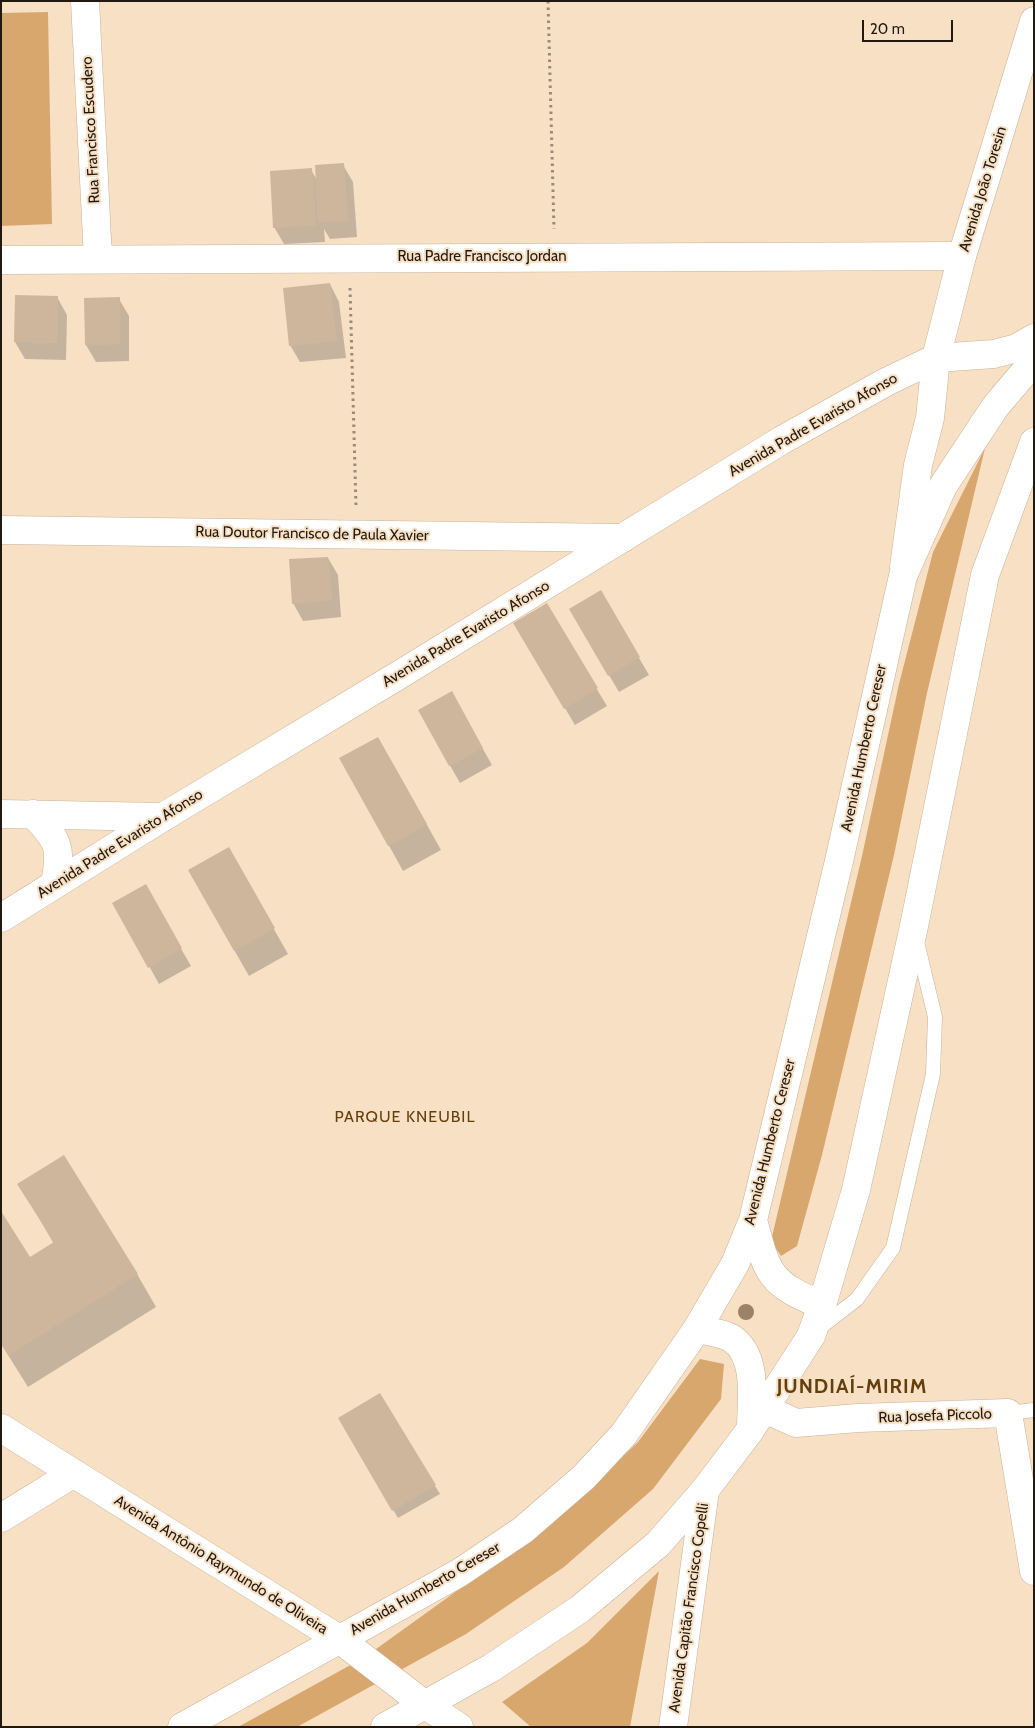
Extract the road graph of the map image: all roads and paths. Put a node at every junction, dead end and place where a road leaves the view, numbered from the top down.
1 (85, 1) edge
2 (548, 1) edge
3 (1034, 21) edge
4 (962, 256) junction
5 (555, 257) junction
6 (350, 258) junction
7 (98, 259) junction
8 (1, 260) edge
9 (1034, 338) edge
10 (936, 358) junction
11 (1034, 360) edge
12 (1034, 442) edge
13 (1, 530) edge
14 (357, 535) junction
15 (623, 538) junction
16 (902, 576) junction
17 (1, 814) edge
18 (33, 814) junction
19 (163, 817) junction
20 (55, 884) junction
21 (1, 918) edge
22 (914, 926) junction
23 (753, 1220) junction
24 (822, 1305) junction
25 (697, 1329) junction
26 (811, 1336) junction
27 (1021, 1412) edge
28 (758, 1419) junction
29 (1, 1428) edge
30 (74, 1473) junction
31 (705, 1490) junction
32 (1, 1518) edge
33 (1034, 1572) edge
34 (339, 1639) junction
35 (424, 1704) junction
36 (182, 1727) edge
37 (385, 1727) edge
38 (459, 1727) edge
39 (673, 1727) edge

1 - 7 street, Rua Francisco Escudero
2 - 5 path
3 - 4 street, Avenida João Toresin
4 - 5 street, Rua Padre Francisco Jordan
4 - 10 street, Avenida João Toresin
5 - 6 street, Rua Padre Francisco Jordan
6 - 7 street, Rua Padre Francisco Jordan
6 - 14 path
7 - 8 street, Rua Padre Francisco Jordan
9 - 10 street
10 - 15 street, Avenida Padre Evaristo Afonso
10 - 16 street, Avenida João Toresin
11 - 16 street, Avenida Humberto Cereser
12 - 22 street
13 - 14 street, Rua Doutor Francisco de Paula Xavier
14 - 15 street, Rua Doutor Francisco de Paula Xavier
15 - 19 street, Avenida Padre Evaristo Afonso
16 - 23 street, Avenida Humberto Cereser
17 - 18 street
18 - 19 street
18 - 20 street
19 - 20 street, Avenida Padre Evaristo Afonso
20 - 21 street, Avenida Padre Evaristo Afonso
22 - 24 street
22 - 26 lane
23 - 24 street
23 - 25 street, Avenida Humberto Cereser
24 - 26 street
25 - 28 street
25 - 34 street, Avenida Humberto Cereser
26 - 28 street
27 - 28 street, Rua Josefa Piccolo
27 - 33 street, Rua Josefa Piccolo
28 - 31 street
29 - 30 street, Avenida Antônio Raymundo de Oliveira
30 - 32 street
30 - 34 street, Avenida Antônio Raymundo de Oliveira
31 - 35 street
31 - 39 street, Avenida Capitão Francisco Copelli
34 - 35 street, Avenida Antônio Raymundo de Oliveira
34 - 36 street, Avenida Humberto Cereser
35 - 37 street
35 - 38 street, Avenida Antônio Raymundo de Oliveira

